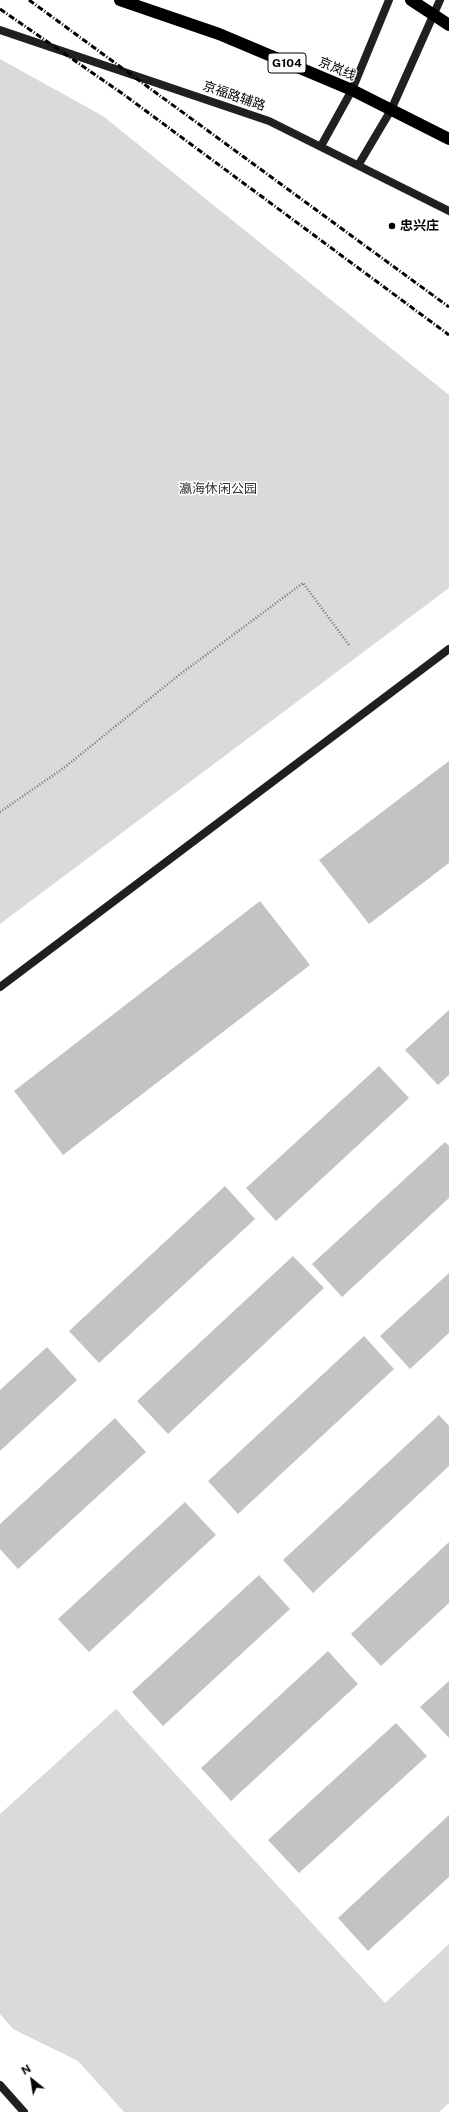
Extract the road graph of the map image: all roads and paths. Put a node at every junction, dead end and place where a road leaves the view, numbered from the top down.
1 (120, 0) edge
2 (388, 0) edge
3 (412, 0) edge
4 (440, 0) edge
5 (434, 15) junction
6 (449, 25) edge
7 (0, 30) edge
8 (352, 90) junction
9 (391, 110) junction
10 (449, 139) edge
11 (321, 146) junction
12 (358, 164) junction
13 (449, 211) edge
14 (349, 646) dead end
15 (449, 649) edge
16 (0, 812) edge
17 (0, 987) edge
18 (0, 2086) edge
19 (24, 2112) edge

1 - 8 highway, 京岚线 / G104
2 - 8 street
3 - 5 highway
4 - 5 street
5 - 6 highway
5 - 9 street
7 - 11 street, 京福路辅路
8 - 9 highway, 京岚线 / G104
8 - 11 street
9 - 10 highway, 京岚线 / G104
9 - 12 street
11 - 12 street, 京福路辅路
12 - 13 street, 京福路辅路
14 - 16 path
15 - 17 street
18 - 19 street

